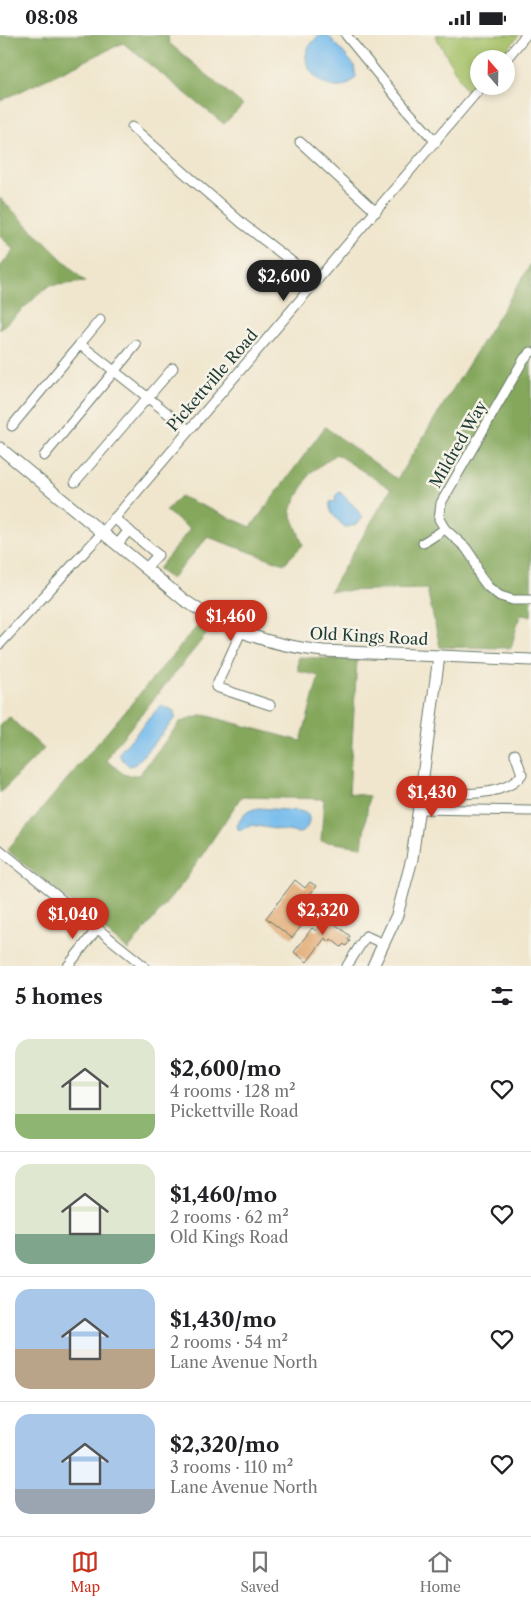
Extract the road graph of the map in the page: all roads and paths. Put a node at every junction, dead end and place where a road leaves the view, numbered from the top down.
1 (346, 35) edge
2 (526, 35) edge
3 (514, 50) edge
4 (475, 95) edge
5 (132, 127) dead end
6 (300, 142) dead end
7 (436, 142) junction
8 (376, 212) junction
9 (317, 281) junction
10 (100, 320) dead end
11 (80, 344) junction
12 (136, 345) dead end
13 (531, 352) edge
14 (173, 369) dead end
15 (114, 371) junction
16 (148, 397) junction
17 (12, 426) dead end
18 (189, 430) junction
19 (0, 448) edge
20 (44, 455) dead end
21 (75, 482) dead end
22 (114, 518) junction
23 (445, 529) junction
24 (129, 531) junction
25 (102, 533) junction
26 (423, 543) dead end
27 (117, 545) junction
28 (146, 569) junction
29 (531, 599) edge
30 (241, 633) junction
31 (0, 644) edge
32 (439, 656) junction
33 (531, 660) edge
34 (270, 705) dead end
35 (516, 754) dead end
36 (422, 792) junction
37 (420, 809) junction
38 (531, 811) edge
39 (0, 850) edge
40 (97, 929) junction
41 (384, 944) junction
42 (68, 966) edge
43 (144, 966) edge
44 (347, 966) edge
45 (373, 966) edge

1 - 7 street
2 - 3 street
4 - 7 street, Pickettville Road
5 - 9 street
6 - 8 street
7 - 8 street, Pickettville Road
8 - 9 street, Pickettville Road
9 - 18 street, Pickettville Road
10 - 11 street
11 - 15 street
11 - 17 street
12 - 15 street
13 - 23 street, Mildred Way
14 - 16 street
15 - 16 street
15 - 20 street
16 - 18 street
16 - 21 street
18 - 22 street, Pickettville Road
19 - 25 main road, Old Kings Road
22 - 24 street
22 - 25 street, Pickettville Road
23 - 26 street
23 - 29 street
24 - 27 street
24 - 28 street
25 - 27 main road, Old Kings Road
25 - 31 street, Pickettville Road
27 - 28 main road, Old Kings Road
28 - 30 main road, Old Kings Road
30 - 32 main road, Old Kings Road
30 - 34 street
32 - 33 main road, Old Kings Road
32 - 36 main road
35 - 36 street
36 - 37 main road
37 - 38 street
37 - 41 main road
39 - 40 street
40 - 42 street
40 - 43 street
41 - 44 street
41 - 45 main road

